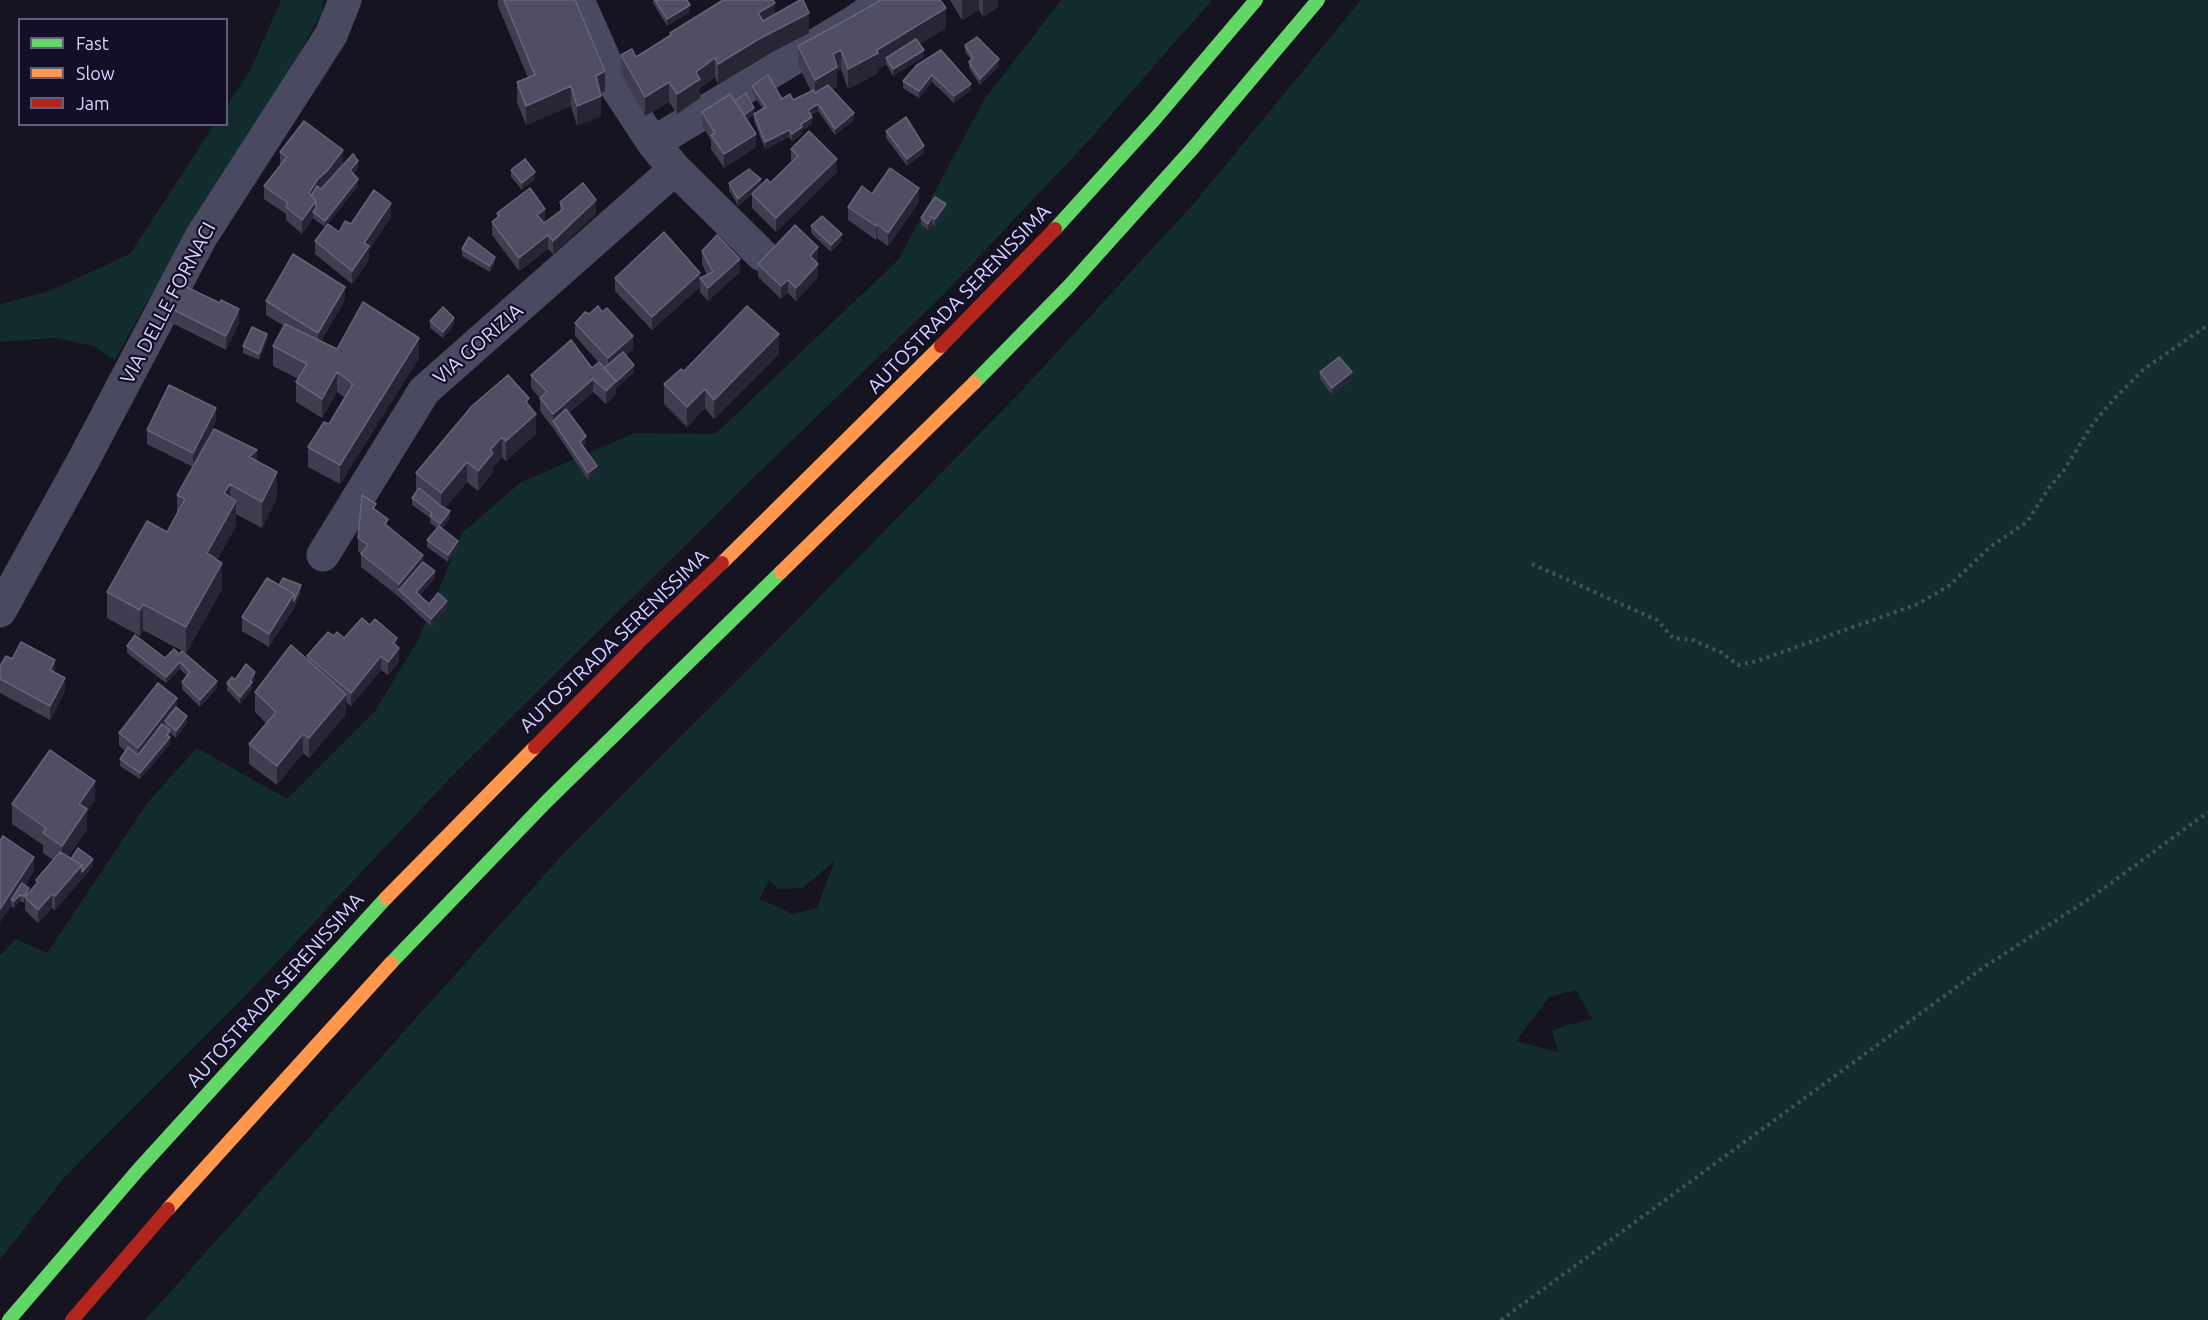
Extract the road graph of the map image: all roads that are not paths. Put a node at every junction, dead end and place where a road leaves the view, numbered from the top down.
1 (345, 0) edge
2 (578, 0) edge
3 (885, 0) edge
4 (1256, 0) edge
5 (1318, 0) edge
6 (653, 143) junction
7 (675, 169) junction
8 (762, 255) dead end
9 (322, 555) dead end
10 (0, 611) edge
11 (9, 1320) edge
12 (72, 1320) edge

1 - 10 street, VIA DELLE FORNACI
2 - 6 street
3 - 6 street
4 - 11 highway, AUTOSTRADA SERENISSIMA
5 - 12 highway
6 - 7 street
7 - 8 street
7 - 9 street, VIA GORIZIA

